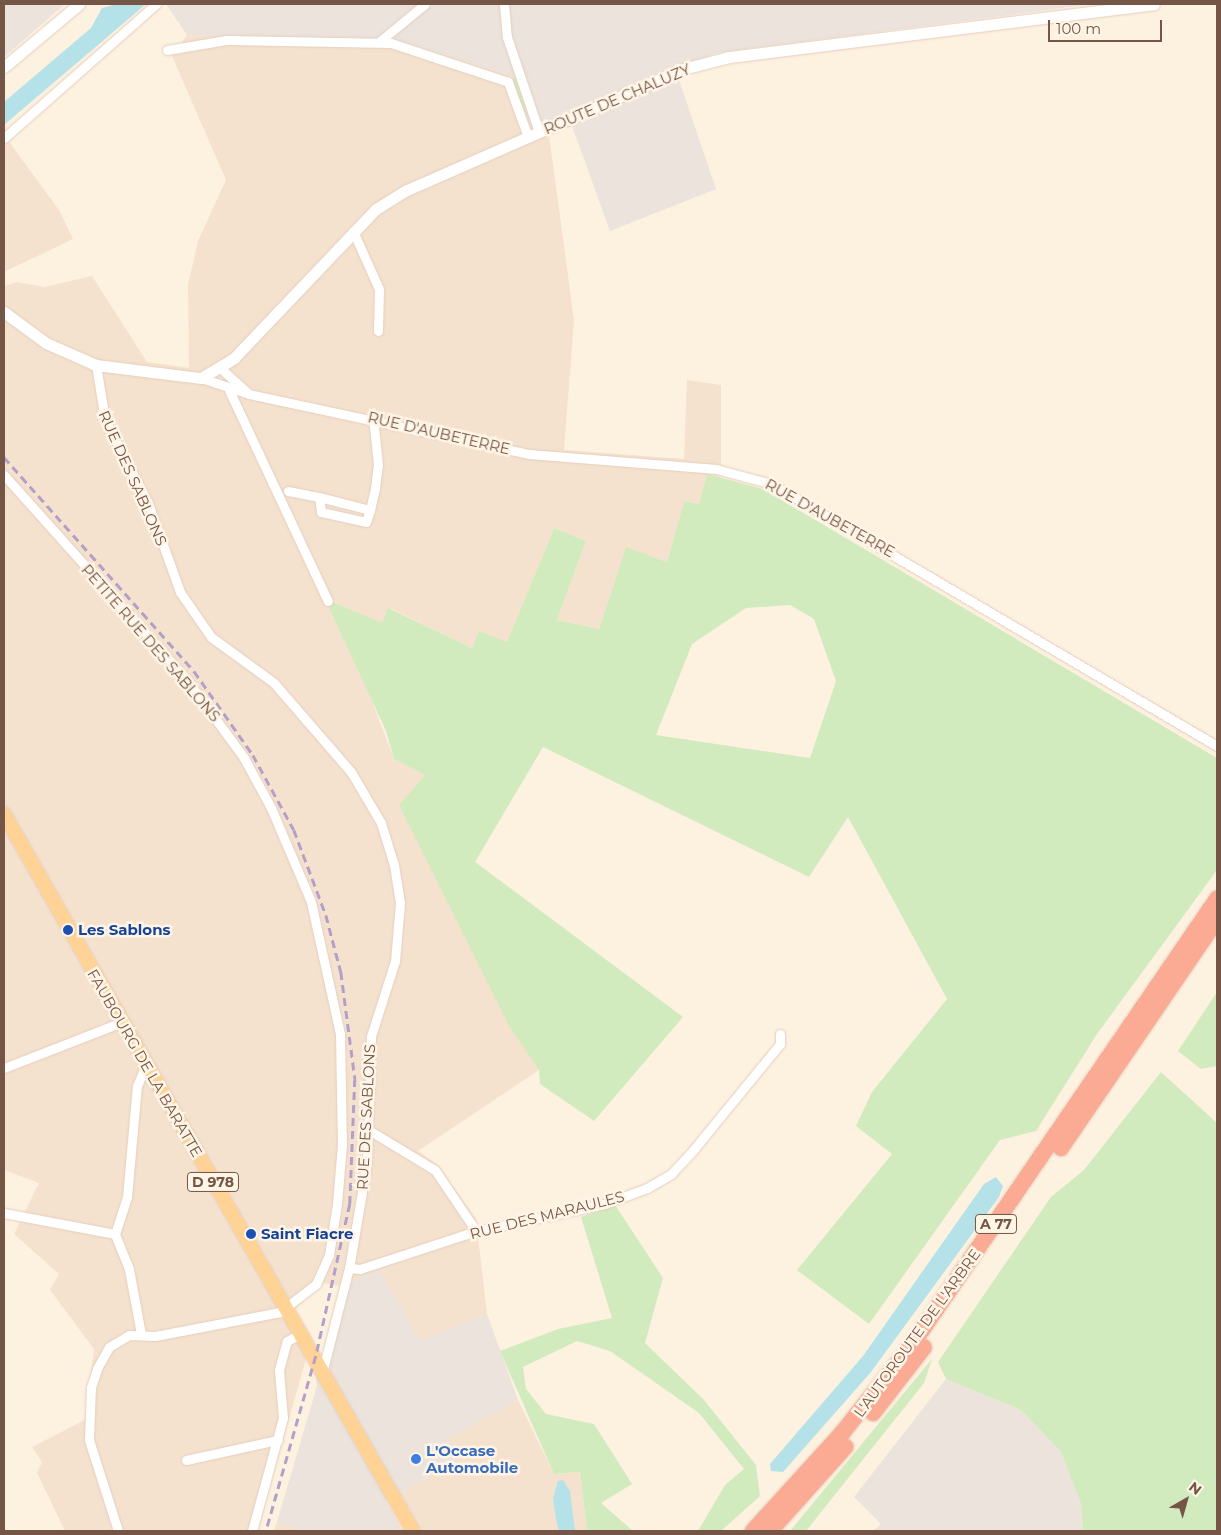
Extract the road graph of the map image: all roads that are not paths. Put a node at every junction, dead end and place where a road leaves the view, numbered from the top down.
1 (79, 4) edge
2 (156, 4) edge
3 (425, 4) edge
4 (504, 4) edge
5 (1154, 4) edge
6 (380, 41) junction
7 (167, 50) dead end
8 (4, 67) edge
9 (539, 132) junction
10 (528, 137) junction
11 (4, 138) edge
12 (353, 231) junction
13 (4, 312) edge
14 (378, 331) dead end
15 (96, 365) junction
16 (220, 368) junction
17 (201, 378) junction
18 (230, 390) junction
19 (249, 394) junction
20 (373, 417) junction
21 (4, 475) edge
22 (288, 491) dead end
23 (319, 497) junction
24 (370, 510) junction
25 (328, 602) dead end
26 (1217, 746) edge
27 (4, 814) edge
28 (1217, 899) edge
29 (1217, 919) edge
30 (122, 1022) junction
31 (780, 1034) dead end
32 (146, 1065) junction
33 (4, 1068) edge
34 (367, 1129) junction
35 (4, 1213) edge
36 (476, 1231) junction
37 (115, 1234) junction
38 (349, 1268) junction
39 (288, 1310) junction
40 (302, 1333) junction
41 (142, 1334) junction
42 (323, 1369) junction
43 (278, 1440) junction
44 (186, 1460) dead end
45 (118, 1531) edge
46 (252, 1531) edge
47 (413, 1531) edge
48 (753, 1531) edge
49 (770, 1531) edge

1 - 8 street
2 - 11 street
3 - 6 street
4 - 9 street
5 - 9 street, ROUTE DE CHALUZY
6 - 7 street
6 - 10 street
9 - 10 street, ROUTE DE CHALUZY
10 - 12 street, ROUTE DE CHALUZY
12 - 14 street
12 - 16 street, ROUTE DE CHALUZY
13 - 15 street
15 - 17 street
15 - 34 street, RUE DES SABLONS
16 - 17 street, ROUTE DE CHALUZY
16 - 19 street
17 - 18 street, RUE D'AUBETERRE
18 - 19 street, RUE D'AUBETERRE
18 - 25 street
19 - 20 street, RUE D'AUBETERRE
20 - 24 street
20 - 26 street, RUE D'AUBETERRE
21 - 39 street, PETITE RUE DES SABLONS
22 - 23 street
23 - 24 street
23 - 24 street
27 - 30 main road, FAUBOURG DE LA BARATTE / D 978
28 - 48 highway, L'AUTOROUTE DE L'ARBRE / A 77
29 - 49 highway, L'AUTOROUTE DE L'ARBRE / A 77
30 - 32 main road, FAUBOURG DE LA BARATTE / D 978
30 - 33 street
31 - 36 street, RUE DES MARAULES
32 - 37 street
32 - 39 main road, FAUBOURG DE LA BARATTE / D 978
34 - 36 street
34 - 38 street, RUE DES SABLONS
35 - 37 street
36 - 38 street, RUE DES MARAULES
37 - 41 street
38 - 42 street
39 - 40 main road, D 978
39 - 41 street
40 - 42 main road, D 978
40 - 43 street
41 - 45 street
42 - 47 main road, D 978
43 - 44 street
43 - 46 street

